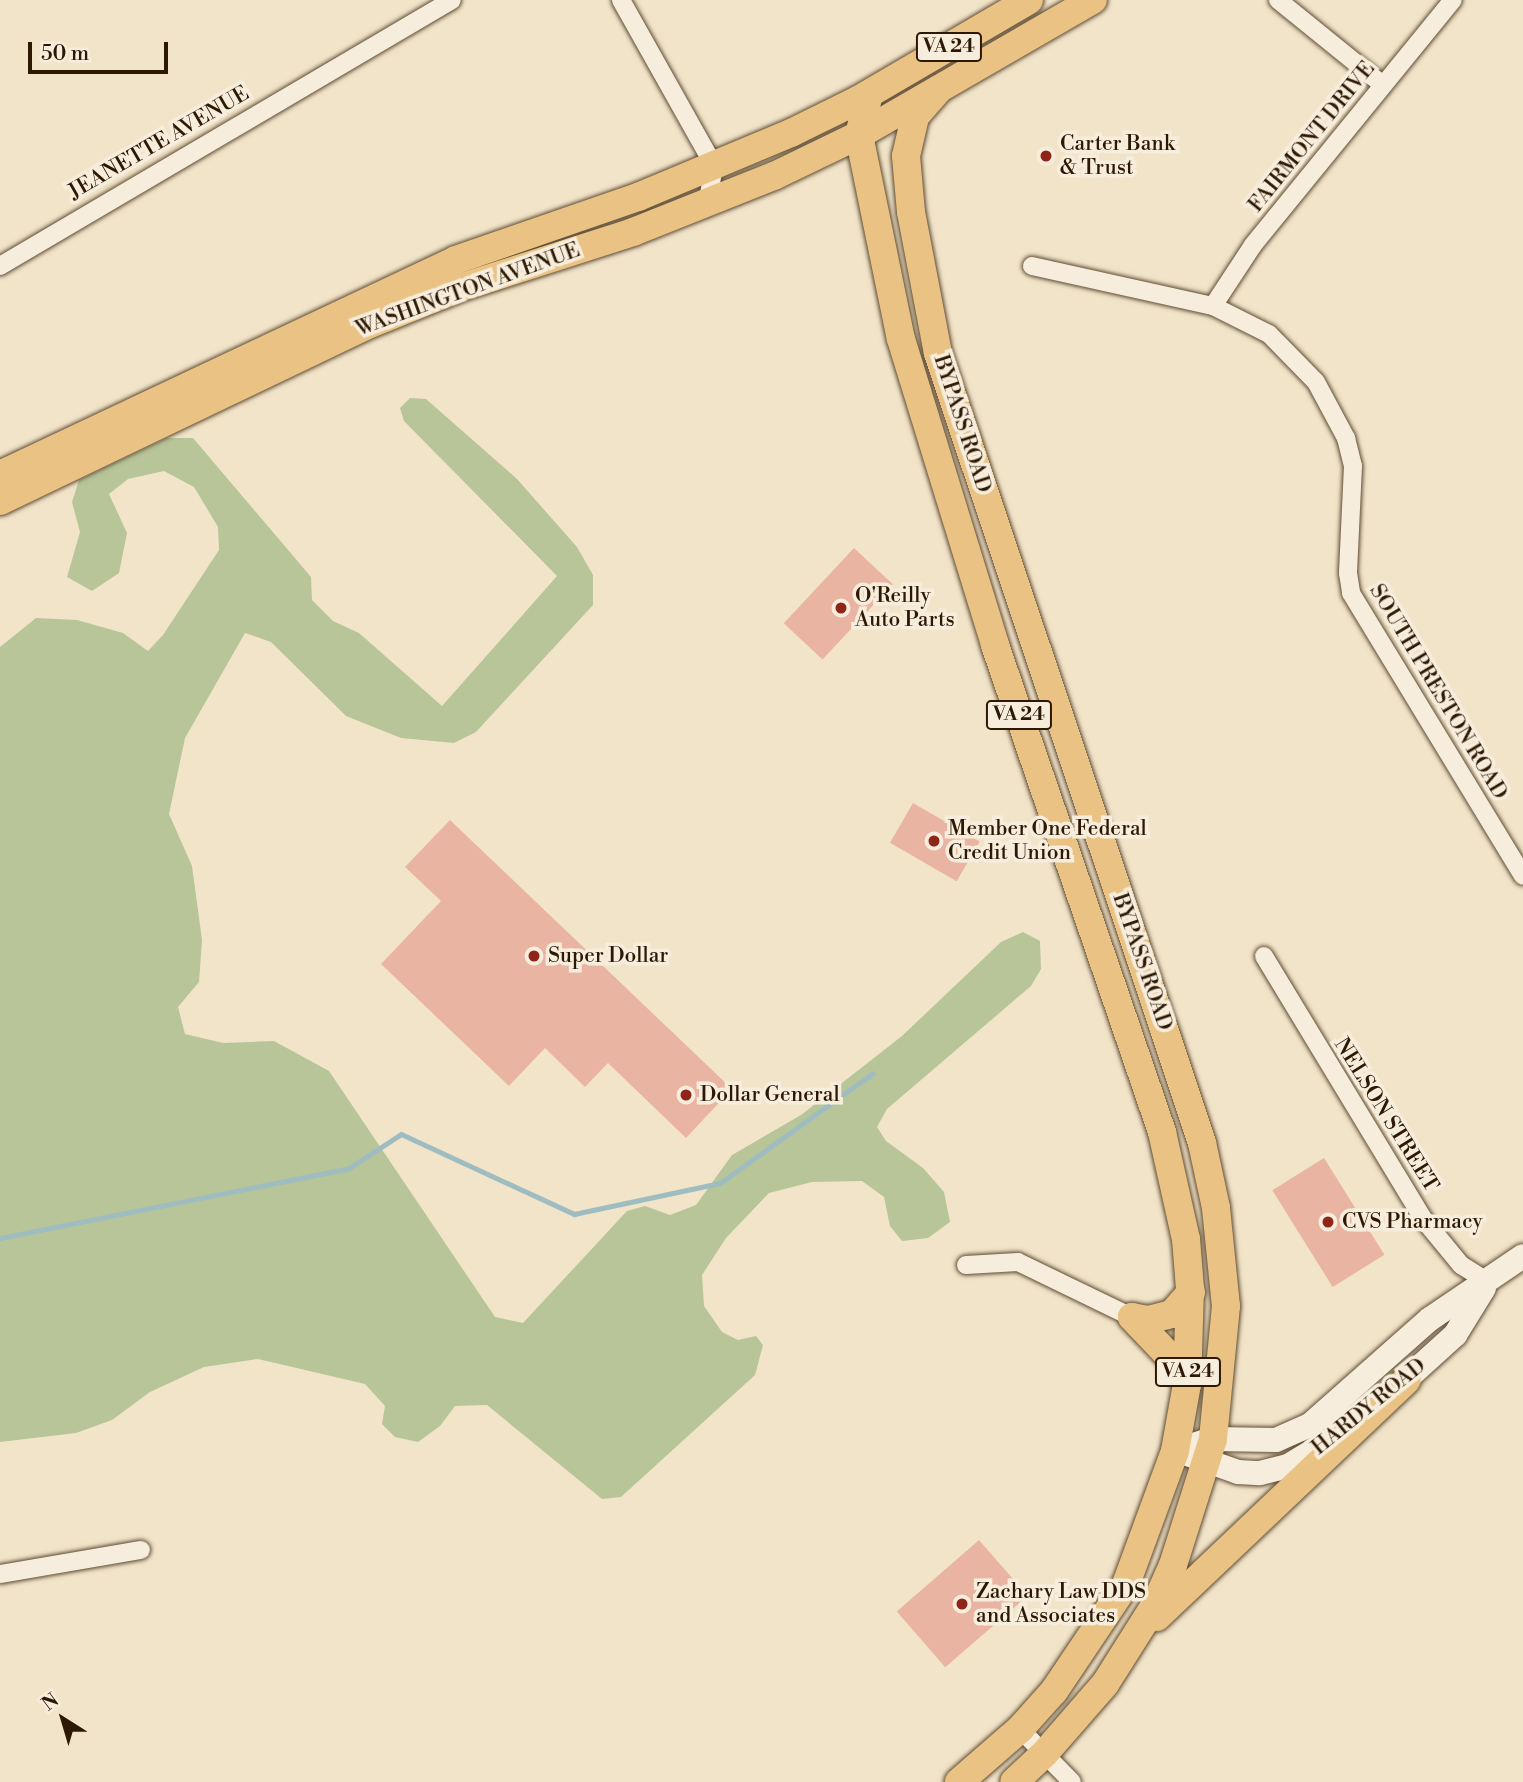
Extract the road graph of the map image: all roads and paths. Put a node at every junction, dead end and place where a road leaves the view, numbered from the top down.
1 (453, 0) edge
2 (621, 0) edge
3 (1028, 0) edge
4 (1093, 0) edge
5 (1278, 0) edge
6 (1453, 0) edge
7 (1383, 85) junction
8 (939, 89) junction
9 (869, 94) junction
10 (869, 129) junction
11 (714, 166) junction
12 (707, 205) junction
13 (0, 266) edge
14 (1032, 266) dead end
15 (1213, 306) junction
16 (934, 333) junction
17 (0, 475) edge
18 (0, 501) edge
19 (1523, 876) edge
20 (1264, 956) dead end
21 (1523, 1256) edge
22 (966, 1265) dead end
23 (1488, 1282) junction
24 (1191, 1292) junction
25 (1132, 1317) junction
26 (1407, 1380) junction
27 (1187, 1384) junction
28 (1210, 1450) junction
29 (1175, 1451) junction
30 (141, 1550) dead end
31 (0, 1574) edge
32 (1133, 1642) junction
33 (1020, 1729) junction
34 (1045, 1753) junction
35 (959, 1782) edge
36 (1014, 1782) edge
37 (1072, 1782) edge

1 - 13 street, JEANETTE AVENUE
2 - 11 street
3 - 9 main road, VA 24
4 - 8 main road, VA 24
5 - 7 street
6 - 7 street, FAIRMONT DRIVE
7 - 15 street, FAIRMONT DRIVE
8 - 10 main road, WASHINGTON AVENUE
8 - 16 main road, BYPASS ROAD / VA 24
9 - 10 main road
9 - 11 main road, WASHINGTON AVENUE
10 - 12 main road, WASHINGTON AVENUE
10 - 16 main road
10 - 24 main road, BYPASS ROAD / VA 24
11 - 12 street
11 - 17 main road, WASHINGTON AVENUE
12 - 18 main road, WASHINGTON AVENUE
14 - 15 street, SOUTH PRESTON ROAD
15 - 19 street, SOUTH PRESTON ROAD
16 - 28 main road, BYPASS ROAD / VA 24
20 - 23 street, NELSON STREET
21 - 23 main road, HARDY ROAD
22 - 25 street
23 - 26 main road, HARDY ROAD
23 - 28 main road, HARDY ROAD
24 - 25 main road
24 - 27 main road, BYPASS ROAD / VA 24
25 - 27 main road
26 - 28 main road, HARDY ROAD
26 - 32 main road
27 - 29 main road, BYPASS ROAD / VA 24
28 - 29 main road, HARDY ROAD
28 - 32 main road, BYPASS ROAD / VA 24
29 - 33 main road, VA 24
30 - 31 street
32 - 34 main road, VA 24
33 - 34 street
33 - 35 main road, VA 24
34 - 36 main road, VA 24
34 - 37 street

